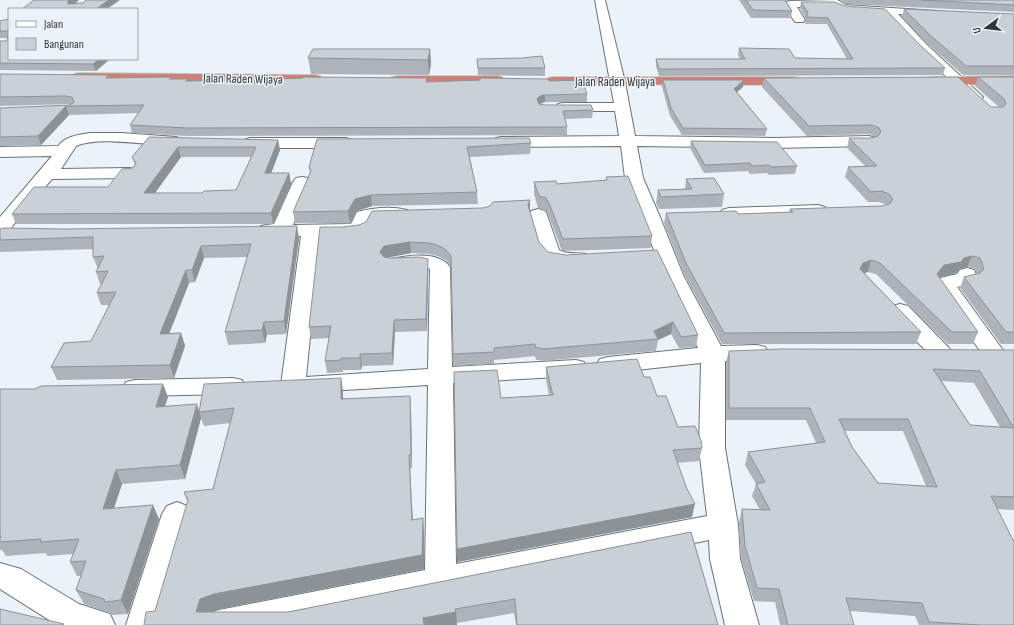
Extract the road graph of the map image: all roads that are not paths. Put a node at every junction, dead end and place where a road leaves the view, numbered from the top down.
1 (600, 0) edge
2 (833, 2) edge
3 (886, 10) junction
4 (944, 14) edge
5 (799, 20) dead end
6 (63, 77) edge
7 (325, 79) edge
8 (380, 79) edge
9 (507, 80) edge
10 (958, 80) junction
11 (1014, 80) edge
12 (539, 81) edge
13 (808, 81) edge
14 (918, 81) edge
15 (618, 82) junction
16 (621, 107) junction
17 (988, 107) edge
18 (545, 108) edge
19 (627, 141) junction
20 (869, 141) edge
21 (362, 142) edge
22 (189, 143) edge
23 (237, 143) edge
24 (487, 143) edge
25 (0, 152) edge
26 (62, 152) junction
27 (129, 173) edge
28 (47, 174) junction
29 (302, 182) dead end
30 (832, 210) edge
31 (420, 213) edge
32 (538, 215) dead end
33 (714, 215) edge
34 (251, 230) edge
35 (282, 230) junction
36 (311, 231) junction
37 (7, 233) edge
38 (666, 254) junction
39 (642, 255) edge
40 (596, 257) edge
41 (394, 263) edge
42 (967, 274) dead end
43 (885, 296) edge
44 (779, 352) edge
45 (910, 352) edge
46 (941, 352) junction
47 (1003, 353) edge
48 (713, 354) junction
49 (441, 377) junction
50 (294, 385) junction
51 (111, 389) edge
52 (177, 514) dead end
53 (723, 525) junction
54 (0, 576) edge
55 (441, 580) junction
56 (98, 625) edge
57 (143, 625) edge
58 (218, 625) edge
59 (742, 625) edge

1 - 15 street
2 - 3 street
2 - 5 street
3 - 4 street
3 - 10 street
6 - 7 highway, Jalan Raden Wijaya
8 - 9 highway
10 - 11 highway
10 - 14 highway
10 - 17 street
12 - 15 highway, Jalan Raden Wijaya
13 - 15 highway, Jalan Raden Wijaya
15 - 16 street
16 - 18 street
16 - 19 street
19 - 20 street
19 - 24 street
19 - 38 street
21 - 23 street
22 - 26 street
25 - 26 street
26 - 28 street
27 - 28 street
28 - 37 street
29 - 35 street
30 - 33 street
31 - 36 street
32 - 40 street
34 - 35 street
35 - 36 street
36 - 50 street
38 - 39 street
38 - 48 street
41 - 49 street
42 - 47 street
43 - 46 street
44 - 48 street
45 - 46 street
46 - 47 street
48 - 49 street
48 - 53 street
49 - 50 street
49 - 55 street
50 - 51 street
52 - 57 street
53 - 55 street
53 - 59 street
54 - 56 street
55 - 58 street

